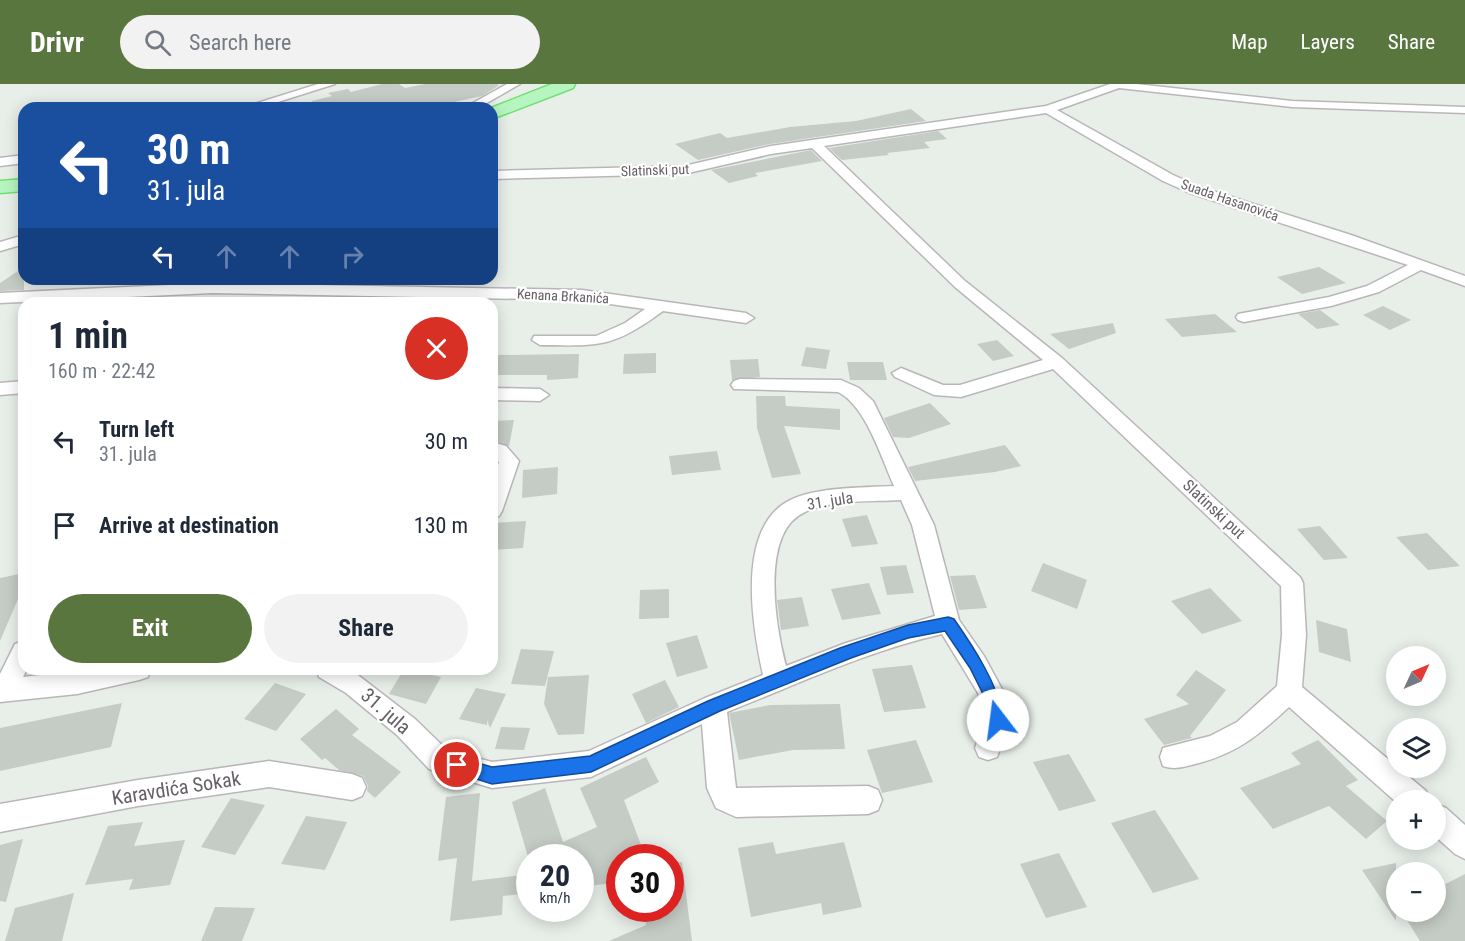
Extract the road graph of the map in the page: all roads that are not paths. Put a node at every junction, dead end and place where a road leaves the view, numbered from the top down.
1 (330, 84) edge
2 (515, 84) edge
3 (567, 84) edge
4 (1119, 85) edge
5 (267, 102) edge
6 (481, 102) edge
7 (1048, 110) junction
8 (1465, 110) edge
9 (498, 112) edge
10 (816, 145) junction
11 (18, 160) edge
12 (0, 162) edge
13 (498, 175) edge
14 (18, 186) edge
15 (0, 187) edge
16 (18, 241) edge
17 (0, 247) edge
18 (1422, 264) junction
19 (1465, 282) edge
20 (18, 297) edge
21 (21, 297) edge
22 (0, 298) edge
23 (658, 307) junction
24 (1244, 317) dead end
25 (746, 318) dead end
26 (540, 340) dead end
27 (1056, 362) junction
28 (901, 373) dead end
29 (740, 385) dead end
30 (18, 388) edge
31 (0, 389) edge
32 (498, 394) edge
33 (540, 395) dead end
34 (498, 452) edge
35 (908, 492) junction
36 (498, 493) edge
37 (948, 623) junction
38 (18, 662) edge
39 (112, 675) edge
40 (338, 675) edge
41 (777, 682) junction
42 (2, 691) edge
43 (1289, 691) junction
44 (714, 706) junction
45 (988, 748) dead end
46 (1173, 757) dead end
47 (352, 787) dead end
48 (1403, 790) edge
49 (868, 800) dead end
50 (0, 818) edge
51 (1446, 827) edge
52 (1465, 844) edge

1 - 5 street
2 - 6 street
3 - 9 main road
4 - 7 street, Slatinski put
4 - 8 street, Slatinski put
7 - 10 street, Slatinski put
7 - 18 street, Suada Hasanovića
10 - 13 street, Slatinski put
10 - 27 street, Slatinski put
11 - 12 street
14 - 15 main road
16 - 17 street
18 - 19 street, Suada Hasanovića
18 - 24 street
20 - 22 street, Kenana Brkanića
21 - 23 street, Kenana Brkanića
23 - 25 street, Kenana Brkanića
23 - 26 street
27 - 28 street
27 - 43 street, Slatinski put
29 - 35 street
30 - 31 street
32 - 33 street
34 - 36 street
35 - 37 street
35 - 41 street, 31. jula
37 - 41 street, 31. jula
37 - 45 street
38 - 42 street
39 - 42 street
40 - 44 street, 31. jula
41 - 44 street, 31. jula
43 - 46 street
43 - 48 street
44 - 49 street
47 - 50 street, Karavdića Sokak
51 - 52 street

